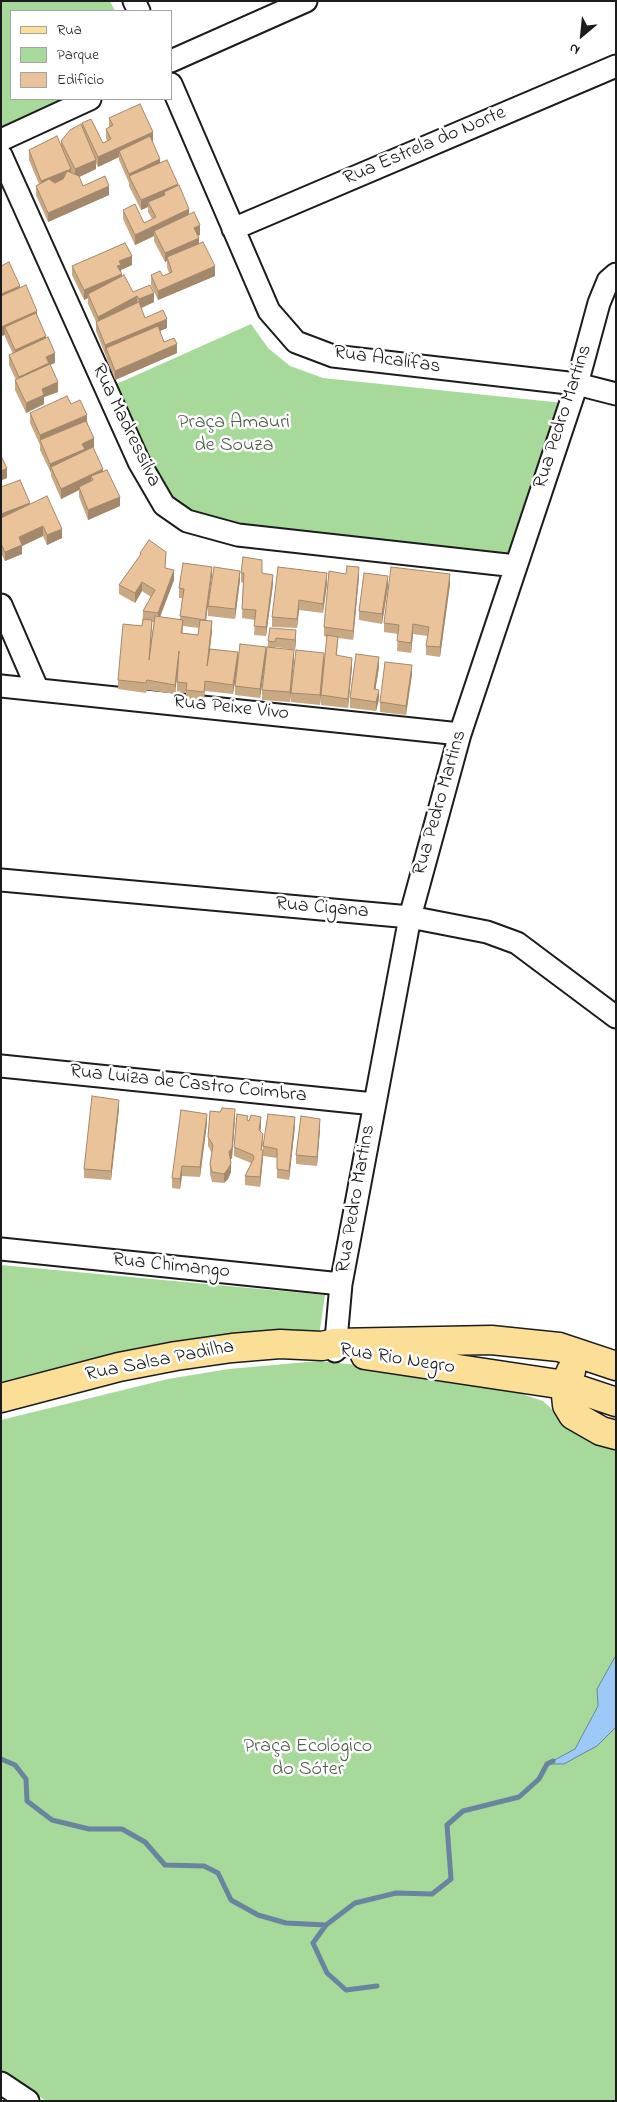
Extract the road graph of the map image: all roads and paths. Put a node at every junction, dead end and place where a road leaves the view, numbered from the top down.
1 (306, 1) edge
2 (172, 62) edge
3 (616, 66) edge
4 (172, 86) edge
5 (88, 100) edge
6 (1, 140) edge
7 (1, 155) edge
8 (234, 229) junction
9 (616, 274) edge
10 (577, 384) junction
11 (616, 394) edge
12 (516, 566) junction
13 (1, 605) edge
14 (1, 686) edge
15 (37, 688) junction
16 (460, 734) junction
17 (1, 880) edge
18 (410, 917) junction
19 (616, 1017) edge
20 (1, 1066) edge
21 (374, 1104) junction
22 (1, 1250) edge
23 (341, 1284) junction
24 (331, 1347) junction
25 (616, 1366) edge
26 (616, 1372) edge
27 (565, 1385) junction
28 (1, 1398) edge
29 (616, 1402) edge
30 (616, 1435) edge
31 (1, 2083) edge
32 (28, 2101) edge

1 - 2 street
3 - 8 street, Rua Estrela do Norte
4 - 8 street, Rua Acalifas
5 - 6 street
7 - 12 street, Rua Madressilva
8 - 10 street, Rua Acalifas
9 - 10 street, Rua Pedro Martins
10 - 11 street, Rua Acalifas
10 - 12 street, Rua Pedro Martins
12 - 16 street, Rua Pedro Martins
13 - 15 street
14 - 15 street, Rua Peixe Vivo
15 - 16 street, Rua Peixe Vivo
16 - 18 street, Rua Pedro Martins
17 - 18 street, Rua Cigana
18 - 19 street, Rua Cigana
18 - 21 street, Rua Pedro Martins
20 - 21 street, Rua Luiza de Castro Coimbra
21 - 23 street, Rua Pedro Martins
22 - 23 street, Rua Chimango
23 - 24 street, Rua Pedro Martins
24 - 25 main road, Rua Rio Negro
24 - 27 main road, Rua Rio Negro
24 - 28 main road, Rua Salsa Padilha
26 - 27 main road
27 - 29 main road, Rua Rio Negro
27 - 30 main road
31 - 32 street

